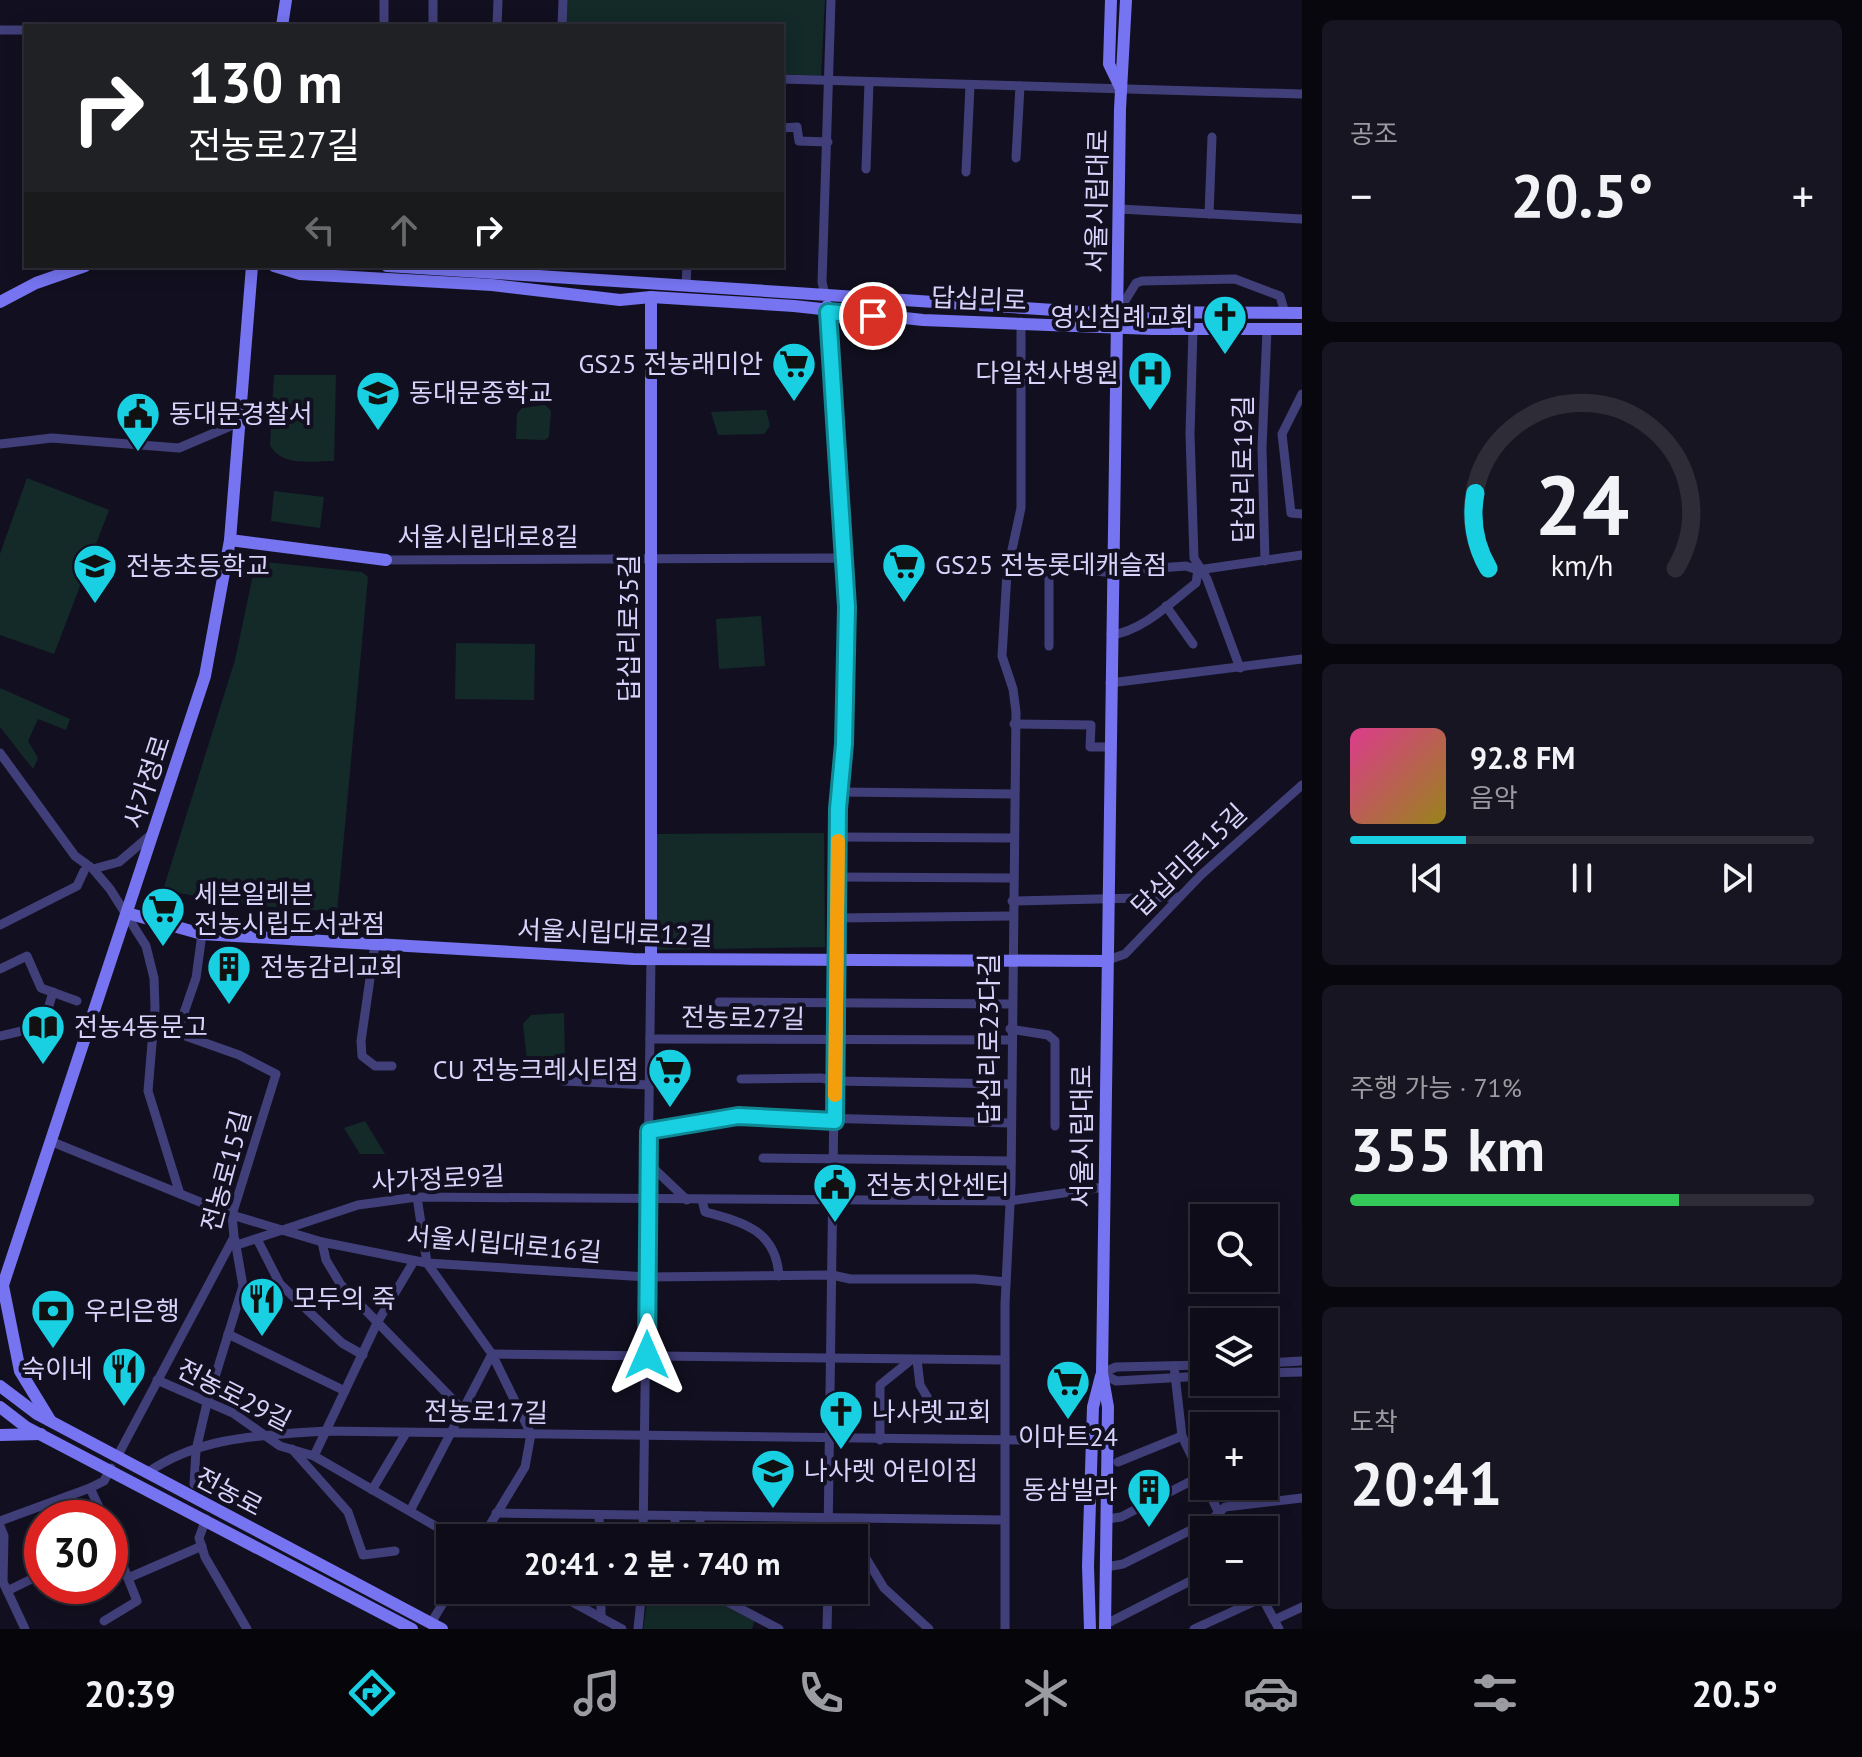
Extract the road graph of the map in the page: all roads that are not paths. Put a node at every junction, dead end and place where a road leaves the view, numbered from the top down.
1 (286, 0) edge
2 (384, 0) edge
3 (433, 0) edge
4 (498, 0) edge
5 (563, 0) edge
6 (831, 0) edge
7 (1111, 0) edge
8 (1126, 0) edge
9 (282, 24) edge
10 (384, 24) edge
11 (433, 24) edge
12 (497, 24) edge
13 (562, 24) edge
14 (0, 30) edge
15 (24, 30) edge
16 (784, 79) edge
17 (828, 81) junction
18 (869, 82) junction
19 (970, 85) junction
20 (1020, 86) junction
21 (1121, 89) junction
22 (1302, 94) edge
23 (784, 128) edge
24 (1212, 137) dead end
25 (828, 142) junction
26 (1016, 158) dead end
27 (866, 169) dead end
28 (966, 172) dead end
29 (1119, 209) junction
30 (1209, 214) junction
31 (1302, 219) edge
32 (79, 268) edge
33 (252, 268) edge
34 (280, 268) edge
35 (465, 268) edge
36 (687, 268) edge
37 (551, 270) edge
38 (686, 284) junction
39 (550, 293) junction
40 (825, 295) junction
41 (651, 297) junction
42 (0, 302) edge
43 (828, 312) junction
44 (1118, 312) junction
45 (1285, 313) junction
46 (1302, 313) edge
47 (1021, 322) junction
48 (1118, 328) junction
49 (1193, 329) junction
50 (1267, 329) junction
51 (1302, 329) edge
52 (1302, 394) edge
53 (240, 422) junction
54 (0, 444) edge
55 (1302, 514) edge
56 (230, 540) junction
57 (1302, 555) edge
58 (844, 558) junction
59 (650, 559) junction
60 (386, 560) joint
61 (1011, 561) junction
62 (1265, 561) junction
63 (1049, 567) junction
64 (1132, 570) dead end
65 (1198, 570) junction
66 (1113, 573) junction
67 (1166, 606) junction
68 (1111, 635) junction
69 (1193, 644) dead end
70 (1049, 646) dead end
71 (1302, 659) edge
72 (1240, 668) junction
73 (1110, 683) junction
74 (1014, 724) junction
75 (1109, 747) junction
76 (0, 753) edge
77 (1302, 785) edge
78 (841, 792) junction
79 (1014, 794) junction
80 (153, 833) junction
81 (838, 837) junction
82 (1013, 838) junction
83 (89, 870) junction
84 (837, 877) junction
85 (1012, 878) junction
86 (1179, 897) junction
87 (1106, 899) junction
88 (1012, 901) junction
89 (127, 913) junction
90 (1011, 916) junction
91 (837, 918) junction
92 (0, 925) edge
93 (202, 934) junction
94 (375, 944) junction
95 (651, 958) junction
96 (1012, 959) junction
97 (836, 961) junction
98 (1105, 961) junction
99 (0, 969) edge
100 (53, 992) junction
101 (77, 1001) dead end
102 (719, 1002) dead end
103 (836, 1003) junction
104 (1010, 1004) junction
105 (1010, 1035) junction
106 (0, 1036) edge
107 (650, 1039) junction
108 (835, 1042) junction
109 (392, 1066) dead end
110 (741, 1079) dead end
111 (563, 1081) dead end
112 (835, 1081) junction
113 (1010, 1084) junction
114 (649, 1085) junction
115 (835, 1121) junction
116 (1010, 1123) junction
117 (1055, 1126) dead end
118 (649, 1131) junction
119 (50, 1141) junction
120 (763, 1158) dead end
121 (834, 1159) junction
122 (1011, 1161) junction
123 (648, 1163) junction
124 (1104, 1187) junction
125 (180, 1194) junction
126 (417, 1197) junction
127 (648, 1200) junction
128 (687, 1200) junction
129 (702, 1200) junction
130 (833, 1201) junction
131 (1009, 1201) junction
132 (232, 1215) junction
133 (283, 1229) junction
134 (257, 1239) junction
135 (235, 1241) junction
136 (322, 1242) junction
137 (414, 1261) junction
138 (427, 1263) junction
139 (832, 1275) junction
140 (779, 1276) junction
141 (647, 1277) junction
142 (1006, 1282) junction
143 (2, 1283) edge
144 (377, 1323) junction
145 (228, 1334) junction
146 (492, 1354) junction
147 (363, 1355) junction
148 (647, 1355) junction
149 (830, 1359) junction
150 (914, 1360) junction
151 (1005, 1360) junction
152 (1302, 1361) edge
153 (1278, 1362) edge
154 (1190, 1365) edge
155 (1174, 1366) junction
156 (1302, 1372) edge
157 (1102, 1373) junction
158 (1278, 1373) edge
159 (1190, 1376) edge
160 (1175, 1377) junction
161 (157, 1380) junction
162 (0, 1386) edge
163 (345, 1391) junction
164 (207, 1403) junction
165 (0, 1407) edge
166 (461, 1408) junction
167 (912, 1410) dead end
168 (51, 1421) junction
169 (325, 1431) junction
170 (406, 1433) junction
171 (45, 1434) junction
172 (448, 1434) junction
173 (531, 1434) junction
174 (0, 1435) edge
175 (264, 1435) junction
176 (647, 1435) junction
177 (1182, 1436) junction
178 (830, 1439) junction
179 (880, 1440) junction
180 (1006, 1441) junction
181 (1091, 1441) junction
182 (292, 1449) junction
183 (196, 1450) junction
184 (1190, 1455) edge
185 (314, 1456) junction
186 (114, 1462) junction
187 (1118, 1462) dead end
188 (147, 1473) junction
189 (1190, 1482) edge
190 (194, 1484) dead end
191 (90, 1488) junction
192 (372, 1490) junction
193 (1302, 1498) edge
194 (59, 1500) edge
195 (96, 1500) edge
196 (1211, 1500) edge
197 (410, 1511) junction
198 (496, 1513) junction
199 (24, 1514) edge
200 (599, 1515) junction
201 (644, 1515) junction
202 (1219, 1515) junction
203 (675, 1516) junction
204 (700, 1516) junction
205 (829, 1517) junction
206 (206, 1519) junction
207 (1107, 1519) junction
208 (1004, 1520) junction
209 (0, 1524) edge
210 (490, 1524) edge
211 (599, 1524) edge
212 (644, 1524) edge
213 (675, 1524) edge
214 (700, 1524) edge
215 (829, 1524) edge
216 (436, 1526) edge
217 (202, 1546) junction
218 (395, 1551) dead end
219 (1106, 1567) junction
220 (128, 1578) joint
221 (1190, 1581) edge
222 (24, 1583) edge
223 (7, 1591) junction
224 (446, 1604) edge
225 (576, 1604) edge
226 (601, 1604) edge
227 (641, 1604) edge
228 (726, 1604) edge
229 (828, 1604) edge
230 (1241, 1604) edge
231 (1265, 1604) edge
232 (1302, 1607) edge
233 (601, 1618) junction
234 (104, 1621) dead end
235 (756, 1624) edge
236 (1276, 1625) edge
237 (437, 1626) edge
238 (1106, 1626) edge
239 (25, 1629) edge
240 (247, 1629) edge
241 (412, 1629) edge
242 (622, 1629) edge
243 (638, 1629) edge
244 (779, 1629) edge
245 (827, 1629) edge
246 (929, 1629) edge
247 (1005, 1629) edge
248 (1090, 1629) edge
249 (1194, 1629) edge

1 - 9 main road
2 - 10 street
3 - 11 street
4 - 12 street
5 - 13 street
6 - 17 street
7 - 21 main road, 서울시립대로
8 - 21 main road, 서울시립대로
14 - 15 street
16 - 17 street
17 - 18 street
17 - 25 street
18 - 19 street
18 - 27 street
19 - 20 street
19 - 28 street
20 - 21 street
20 - 26 street
21 - 22 street
21 - 29 main road, 서울시립대로
23 - 25 street
24 - 30 street
25 - 40 street
29 - 30 street
29 - 44 main road, 서울시립대로
30 - 31 street
32 - 42 main road
33 - 53 main road, 사가정로
34 - 39 main road, 답십리로
35 - 37 main road, 답십리로
36 - 38 street
37 - 38 main road, 답십리로
37 - 39 street
38 - 40 main road, 답십리로
39 - 41 main road, 답십리로
40 - 43 main road
40 - 44 main road, 답십리로
41 - 43 main road, 답십리로
41 - 59 main road, 답십리로35길
43 - 47 main road, 답십리로
43 - 58 main road
44 - 45 main road, 답십리로
44 - 45 street, 서울시립대로
44 - 48 main road, 서울시립대로
45 - 46 main road, 답십리로
47 - 48 main road, 답십리로
47 - 61 street, 답십리로23다길
48 - 49 main road, 답십리로
48 - 66 main road, 서울시립대로
49 - 50 main road, 답십리로
49 - 65 street
50 - 51 main road, 답십리로
50 - 62 street, 답십리로19길
52 - 55 street
53 - 54 street
53 - 56 main road, 사가정로
56 - 60 main road, 서울시립대로8길
56 - 80 main road, 사가정로
57 - 62 street
58 - 59 street, 서울시립대로8길
58 - 78 street, 전농로27길
59 - 60 street, 서울시립대로8길
59 - 95 main road, 답십리로35길
61 - 63 street
61 - 74 street, 답십리로23다길
62 - 65 street
63 - 66 street
63 - 70 street
64 - 65 street
65 - 67 street
65 - 72 street
66 - 68 main road, 서울시립대로
67 - 68 street
67 - 69 street
68 - 73 main road, 서울시립대로
71 - 72 street
72 - 73 street
73 - 75 main road, 서울시립대로
74 - 75 street
74 - 79 street, 답십리로23다길
75 - 87 main road, 서울시립대로
76 - 83 street
77 - 86 street, 답십리로15길
78 - 79 street
78 - 81 street, 전농로27길
79 - 82 street, 답십리로23다길
80 - 83 street
80 - 89 main road, 사가정로
81 - 82 street
81 - 84 street, 전농로27길
82 - 85 street, 답십리로23다길
83 - 89 street
83 - 92 street
84 - 85 street
84 - 91 street, 전농로27길
85 - 88 street, 답십리로23다길
86 - 87 street
86 - 98 street, 답십리로15길
87 - 88 street
87 - 98 main road, 서울시립대로
88 - 90 street, 답십리로23다길
89 - 93 main road, 서울시립대로12길
89 - 119 main road, 사가정로
89 - 125 street
90 - 91 street
90 - 96 street, 답십리로23다길
91 - 97 street, 전농로27길
93 - 94 main road, 서울시립대로12길
93 - 132 street, 전농로15길
94 - 95 main road, 서울시립대로12길
94 - 109 street
95 - 97 main road, 서울시립대로12길
95 - 107 street
96 - 97 main road, 서울시립대로12길
96 - 98 main road, 서울시립대로12길
96 - 104 street, 답십리로23다길
97 - 103 street, 전농로27길
98 - 124 main road, 서울시립대로
99 - 100 street
100 - 101 street
100 - 106 street
102 - 103 street, 전농로27길
103 - 104 street
103 - 108 street, 전농로27길
104 - 105 street, 답십리로23다길
105 - 108 street
105 - 113 street, 답십리로23다길
105 - 117 street, 서울시립대로
107 - 108 street, 전농로27길
107 - 114 street
108 - 112 street, 전농로27길
110 - 112 street
111 - 114 street
112 - 113 street
112 - 115 street, 전농로27길
113 - 116 street, 답십리로23다길
114 - 118 street
115 - 116 street
115 - 118 street
115 - 121 street, 전농로27길
116 - 122 street, 답십리로23다길
118 - 123 street
119 - 125 street
119 - 143 main road, 사가정로
120 - 121 street
121 - 122 street
121 - 130 street, 전농로27길
122 - 131 street, 답십리로23다길
123 - 127 street
123 - 128 street
124 - 131 street, 사가정로9길
124 - 157 main road, 서울시립대로
125 - 132 street
126 - 127 street, 사가정로9길
126 - 133 street, 사가정로9길
126 - 138 street
127 - 128 street, 사가정로9길
127 - 141 street
128 - 129 street, 사가정로9길
129 - 130 street, 사가정로9길
129 - 140 street
130 - 131 street, 사가정로9길
130 - 139 street, 전농로27길
131 - 142 street, 답십리로23다길
132 - 133 street, 서울시립대로16길
132 - 135 street, 전농로15길
133 - 134 street, 사가정로9길
133 - 136 street, 서울시립대로16길
134 - 135 street, 사가정로9길
134 - 147 street
135 - 145 street
135 - 161 street, 전농로15길
136 - 137 street, 서울시립대로16길
136 - 144 street
137 - 138 street, 서울시립대로16길
137 - 144 street
138 - 141 street, 서울시립대로16길
138 - 146 street
139 - 140 street, 서울시립대로16길
139 - 142 street, 서울시립대로16길
139 - 149 street, 전농로27길
140 - 141 street, 서울시립대로16길
141 - 148 street
142 - 151 street, 답십리로23다길
143 - 168 main road
144 - 147 street
144 - 166 street
145 - 163 street
145 - 164 street
146 - 148 street
146 - 166 street
146 - 173 street
147 - 163 street
148 - 149 street
148 - 176 street
149 - 150 street
149 - 178 street, 전농로27길
150 - 151 street
150 - 167 street
150 - 179 street
151 - 180 street, 답십리로23다길
152 - 153 street
154 - 155 street
155 - 157 street
155 - 160 street
156 - 158 street
157 - 160 street
157 - 181 main road, 서울시립대로
157 - 207 main road, 서울시립대로
159 - 160 street
160 - 177 street
161 - 164 street, 전농로29길
161 - 186 street, 전농로15길
162 - 168 main road, 전농로
163 - 169 street
164 - 175 street, 전농로29길
164 - 183 street
165 - 171 main road, 전농로
166 - 172 street
168 - 186 main road, 전농로
169 - 170 street, 전농로17길
169 - 175 street, 전농로17길
169 - 185 street
170 - 172 street, 전농로17길
170 - 192 street
171 - 174 main road
171 - 186 main road, 전농로
172 - 173 street, 전농로17길
172 - 197 street
173 - 176 street, 전농로17길
173 - 198 street
175 - 182 street, 전농로29길
175 - 183 street, 전농로17길
176 - 178 street, 전농로17길
176 - 201 street
177 - 184 street
177 - 187 street
178 - 179 street, 전농로17길
178 - 205 street, 전농로27길
179 - 180 street, 전농로17길
180 - 181 street, 전농로17길
180 - 208 street, 답십리로23다길
181 - 248 main road, 서울시립대로
182 - 185 street, 전농로29길
182 - 218 street, 전농로29길
183 - 188 street, 전농로17길
183 - 190 street
185 - 192 street, 전농로29길
186 - 188 main road, 전농로
186 - 191 street, 전농로15길
186 - 206 main road, 전농로
188 - 237 main road, 전농로
189 - 207 street
191 - 194 street
191 - 195 street
192 - 197 street, 전농로29길
193 - 202 street
196 - 202 street
197 - 216 street, 전농로29길
198 - 200 street
198 - 210 street
199 - 209 street
200 - 201 street
200 - 211 street
201 - 203 street
201 - 212 street
202 - 219 street
203 - 204 street
203 - 213 street
204 - 205 street
204 - 214 street
205 - 208 street
205 - 215 street, 전농로27길
205 - 246 street
206 - 217 street
206 - 241 main road, 전농로
207 - 219 main road, 서울시립대로
208 - 247 street, 답십리로23다길
209 - 223 street
217 - 220 street
217 - 240 street
219 - 238 main road, 서울시립대로
220 - 234 street
221 - 238 street, 서울시립대로
222 - 223 street
223 - 239 street
224 - 237 street
225 - 233 street
226 - 233 street
227 - 243 street
228 - 235 street
229 - 245 street
230 - 249 street
231 - 236 street
232 - 236 street
233 - 242 street
235 - 244 street

